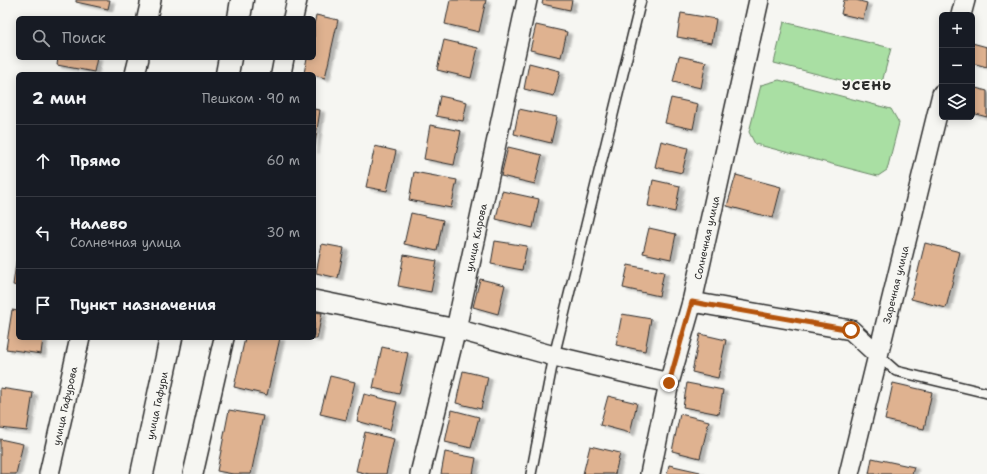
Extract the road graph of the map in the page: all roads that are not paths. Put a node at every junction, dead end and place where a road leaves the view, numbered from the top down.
1 (151, 0) edge
2 (242, 0) edge
3 (297, 0) edge
4 (528, 0) edge
5 (641, 0) edge
6 (759, 0) edge
7 (965, 0) edge
8 (962, 12) edge
9 (147, 16) edge
10 (239, 16) edge
11 (293, 16) edge
12 (139, 60) edge
13 (230, 60) edge
14 (284, 60) edge
15 (136, 72) edge
16 (227, 72) edge
17 (281, 72) edge
18 (939, 106) edge
19 (316, 300) edge
20 (692, 302) junction
21 (456, 328) junction
22 (80, 340) edge
23 (171, 340) edge
24 (224, 340) edge
25 (554, 356) junction
26 (878, 356) junction
27 (669, 383) junction
28 (987, 393) edge
29 (49, 474) edge
30 (142, 474) edge
31 (193, 474) edge
32 (420, 474) edge
33 (531, 474) edge
34 (650, 474) edge
35 (849, 474) edge

1 - 9 street
2 - 10 main road
3 - 11 street
4 - 21 street, улица Кирова
5 - 25 lane
6 - 20 street, Солнечная улица
7 - 8 street
12 - 15 street
13 - 16 main road
14 - 17 street
18 - 26 street, Заречная улица
19 - 21 street
20 - 26 street
20 - 27 street, Солнечная улица
21 - 25 street
21 - 32 street, улица Кирова
22 - 29 street, улица Гафурова
23 - 30 main road, улица Гафури
24 - 31 street
25 - 27 street
25 - 33 lane
26 - 28 lane
26 - 35 street, Заречная улица
27 - 34 street, Солнечная улица

